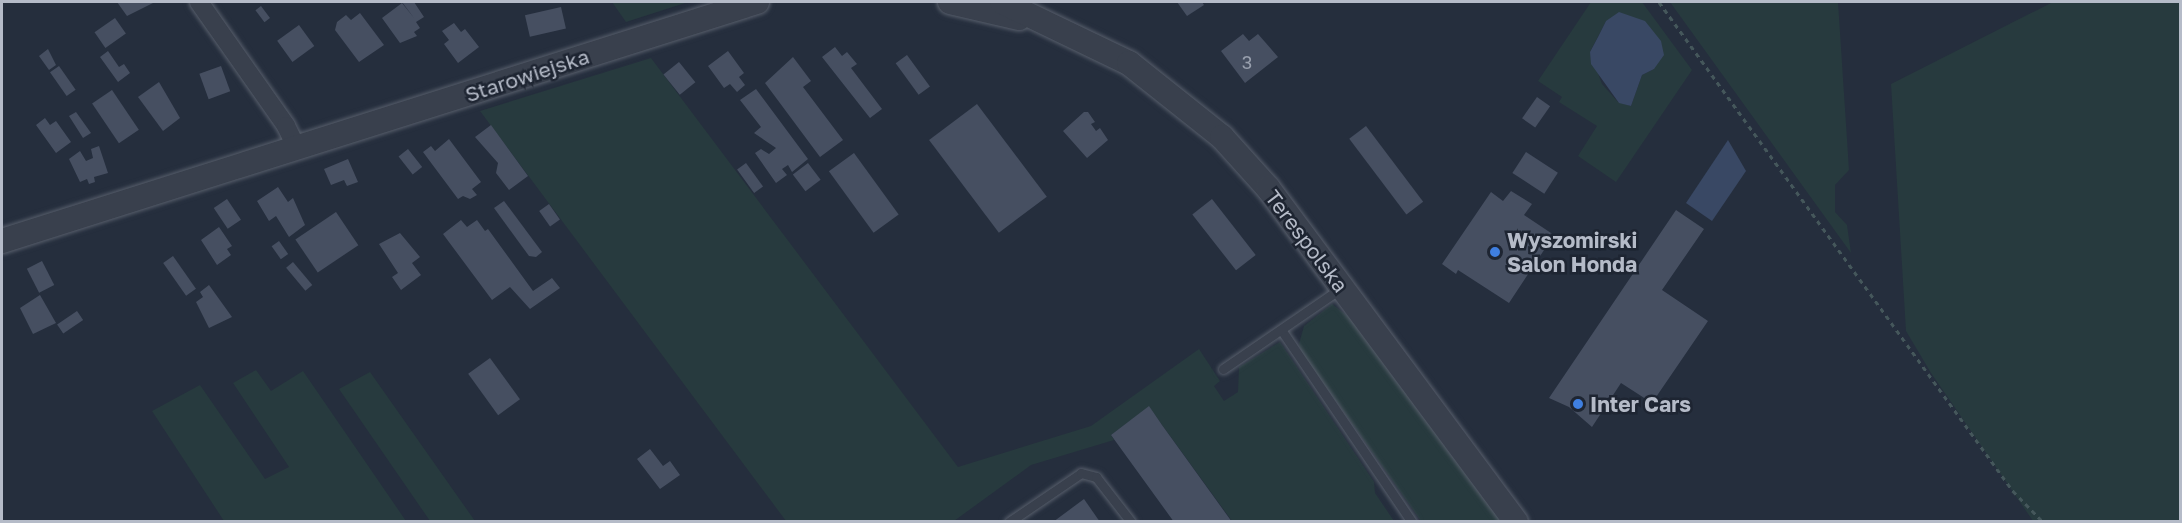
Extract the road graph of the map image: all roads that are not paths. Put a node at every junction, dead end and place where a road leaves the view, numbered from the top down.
1 (199, 2) edge
2 (757, 2) edge
3 (950, 2) edge
4 (1002, 2) edge
5 (1042, 23) junction
6 (297, 149) junction
7 (2, 242) edge
8 (1342, 288) junction
9 (1282, 331) junction
10 (1223, 369) dead end
11 (1009, 522) edge
12 (1131, 522) edge
13 (1412, 522) edge
14 (1516, 522) edge

1 - 6 street
2 - 6 street, Starowiejska
3 - 5 street, Terespolska
4 - 5 street, Terespolska
5 - 8 street, Terespolska
6 - 7 street, Starowiejska
8 - 9 lane
8 - 14 street, Terespolska
9 - 10 lane
9 - 13 lane
11 - 12 lane

